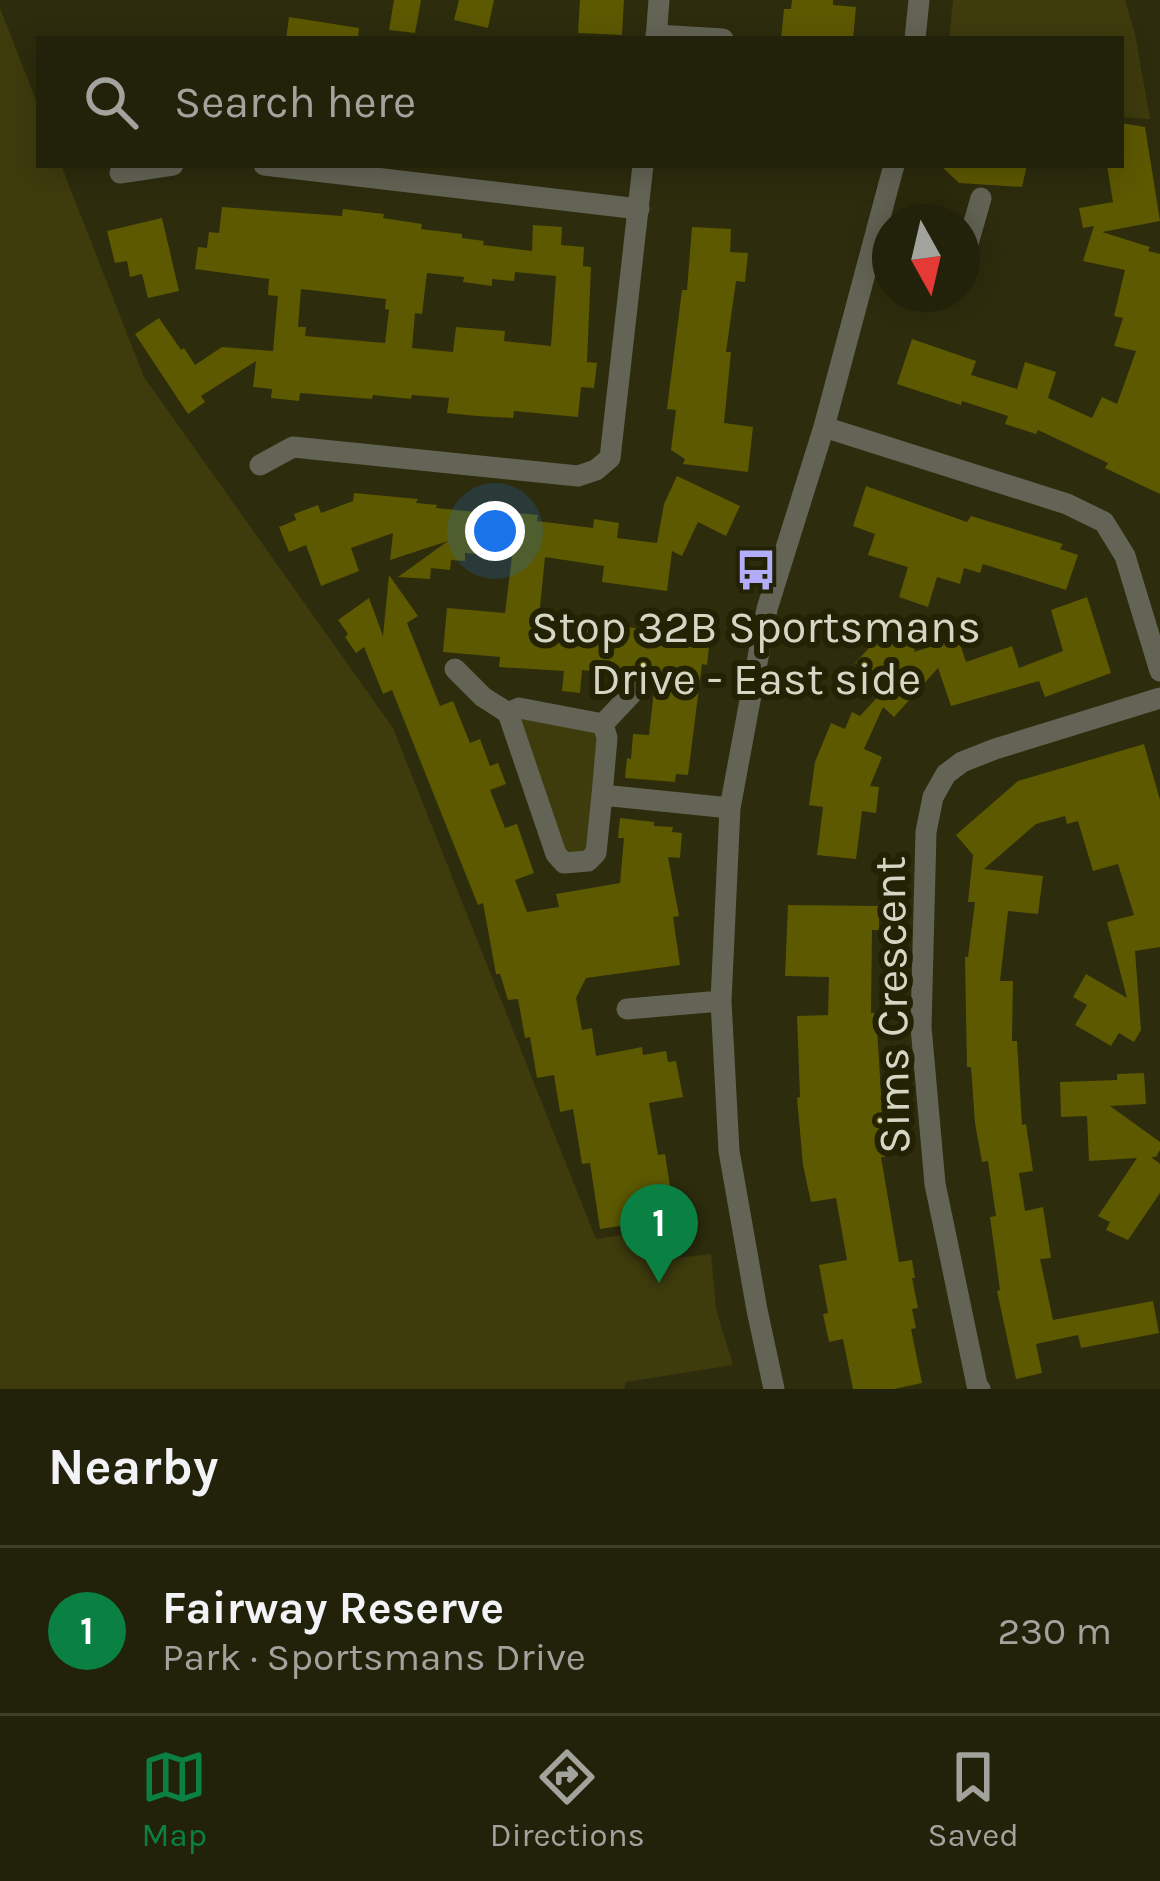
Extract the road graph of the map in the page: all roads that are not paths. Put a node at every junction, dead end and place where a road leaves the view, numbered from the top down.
1 (659, 0) edge
2 (919, 0) edge
3 (656, 36) edge
4 (915, 36) edge
5 (153, 168) edge
6 (290, 168) edge
7 (644, 168) edge
8 (892, 168) edge
9 (120, 173) dead end
10 (981, 198) dead end
11 (979, 204) edge
12 (639, 209) junction
13 (824, 427) junction
14 (260, 465) dead end
15 (455, 669) dead end
16 (1160, 671) edge
17 (635, 690) dead end
18 (1160, 698) edge
19 (508, 713) junction
20 (603, 724) junction
21 (602, 795) junction
22 (730, 808) junction
23 (721, 1001) junction
24 (627, 1009) dead end
25 (775, 1389) edge
26 (980, 1389) edge

1 - 3 street
2 - 4 street
5 - 9 street
6 - 12 street
7 - 12 street
8 - 13 street
10 - 11 street
12 - 14 street
13 - 16 street
13 - 22 street
15 - 19 street
17 - 20 street
18 - 26 street, Sims Crescent
19 - 20 street
19 - 21 street
20 - 21 street
21 - 22 street
22 - 23 street
23 - 24 street
23 - 25 street

